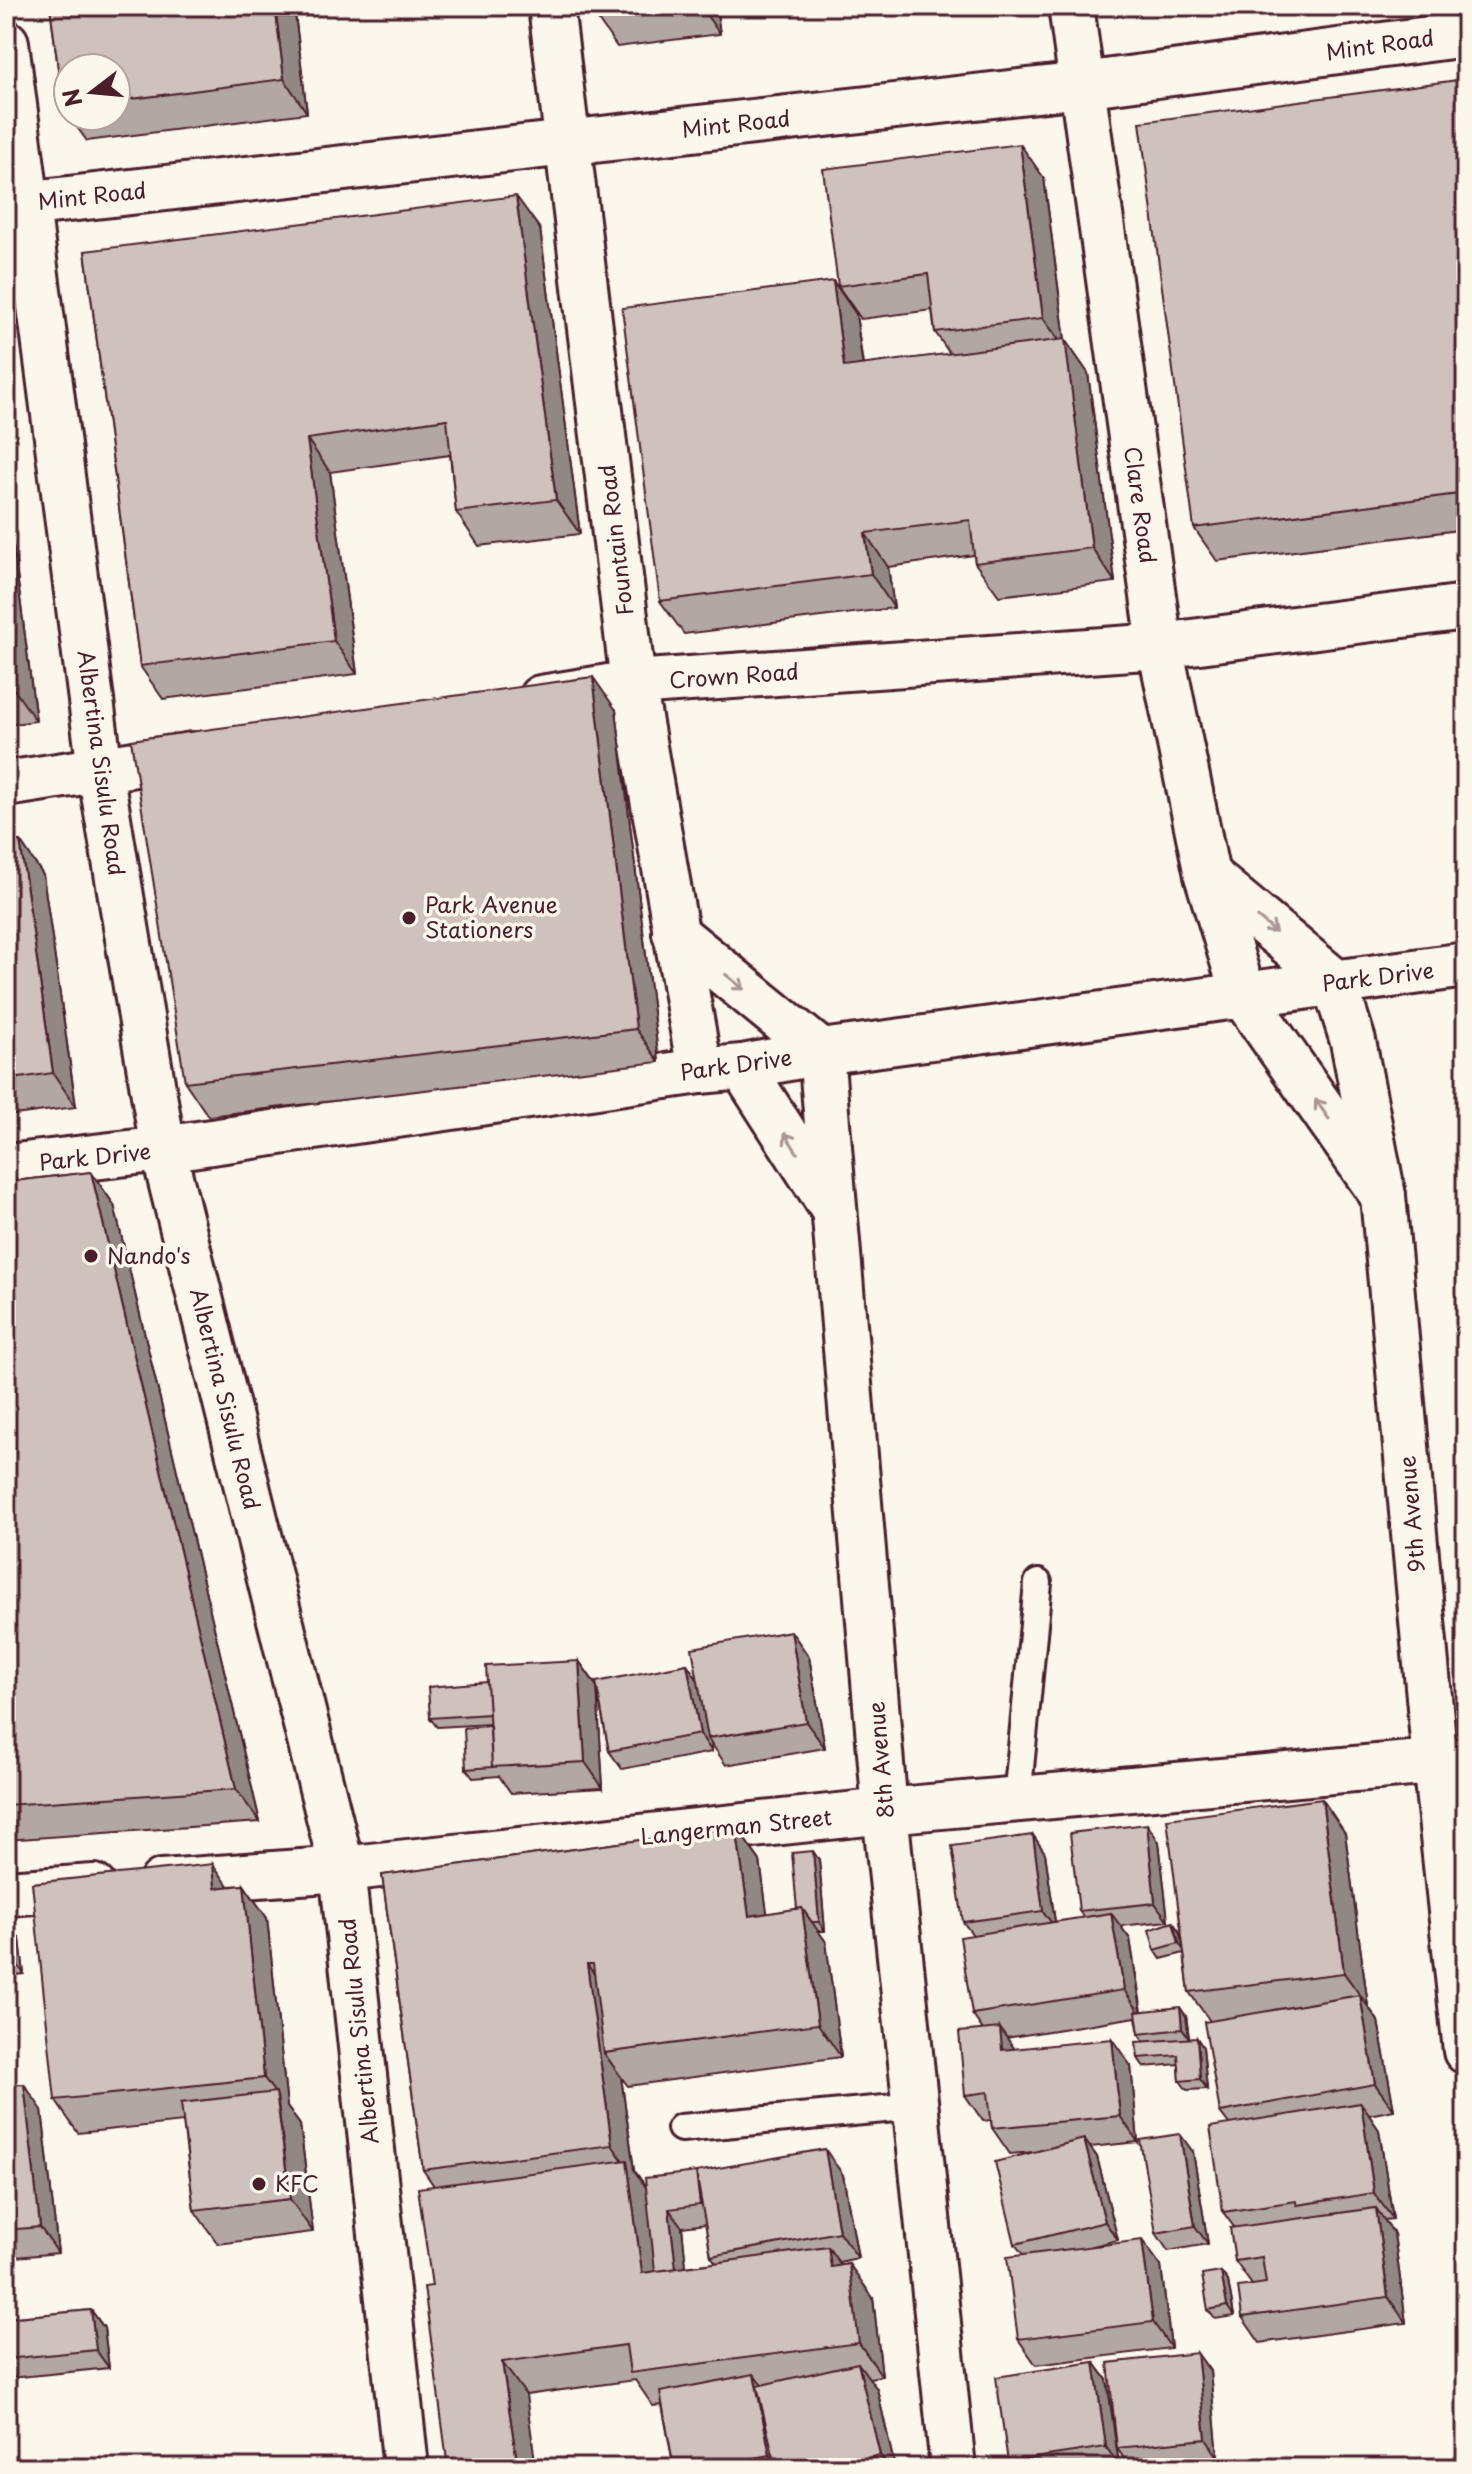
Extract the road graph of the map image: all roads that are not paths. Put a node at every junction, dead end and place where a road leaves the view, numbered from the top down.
1 (551, 6) edge
2 (1071, 6) edge
3 (1466, 34) edge
4 (6, 43) edge
5 (1082, 85) junction
6 (569, 143) junction
7 (16, 204) edge
8 (1466, 607) edge
9 (1160, 646) junction
10 (633, 683) junction
11 (507, 704) edge
12 (225, 749) edge
13 (100, 770) junction
14 (6, 784) edge
15 (1207, 875) junction
16 (675, 933) junction
17 (1466, 965) edge
18 (1334, 981) junction
19 (1244, 997) junction
20 (821, 1052) junction
21 (721, 1069) junction
22 (163, 1149) junction
23 (6, 1167) edge
24 (1383, 1196) junction
25 (833, 1209) junction
26 (1038, 1583) dead end
27 (1450, 1760) edge
28 (1017, 1799) junction
29 (885, 1811) junction
30 (342, 1869) junction
31 (6, 1893) edge
32 (1466, 2051) edge
33 (917, 2106) junction
34 (681, 2128) dead end
35 (406, 2468) edge
36 (953, 2468) edge

1 - 6 street, Fountain Road
2 - 5 street, Clare Road
3 - 5 street, Mint Road
4 - 7 street, Albertina Sisulu Road
5 - 6 street, Mint Road
5 - 9 street, Clare Road
6 - 7 street, Mint Road
6 - 10 street, Fountain Road
7 - 13 street, Albertina Sisulu Road
8 - 9 street, Crown Road
9 - 10 street, Crown Road
9 - 15 street, Clare Road
10 - 11 street, Crown Road
10 - 16 street, Fountain Road
12 - 13 street
13 - 14 street
13 - 22 street, Albertina Sisulu Road
15 -> 18 street
15 - 19 street, Clare Road
16 -> 20 street
16 - 21 street, Fountain Road
17 - 18 street, Park Drive
18 - 19 street, Park Drive
18 - 24 street, 9th Avenue
19 - 20 street, Park Drive
24 -> 19 street, Clare Road
20 - 21 street, Park Drive
20 - 25 street, 8th Avenue
21 - 22 street, Park Drive
25 -> 21 street
22 - 23 street, Park Drive
22 - 30 street, Albertina Sisulu Road
24 - 27 street, 9th Avenue
25 - 29 street, 8th Avenue
26 - 28 lane
27 - 28 street, Langerman Street
27 - 32 street, 9th Avenue
28 - 29 street, Langerman Street
29 - 30 street, Langerman Street
29 - 33 street, 8th Avenue
30 - 31 street, Langerman Street
30 - 35 street, Albertina Sisulu Road
33 - 34 lane
33 - 36 street, 8th Avenue

